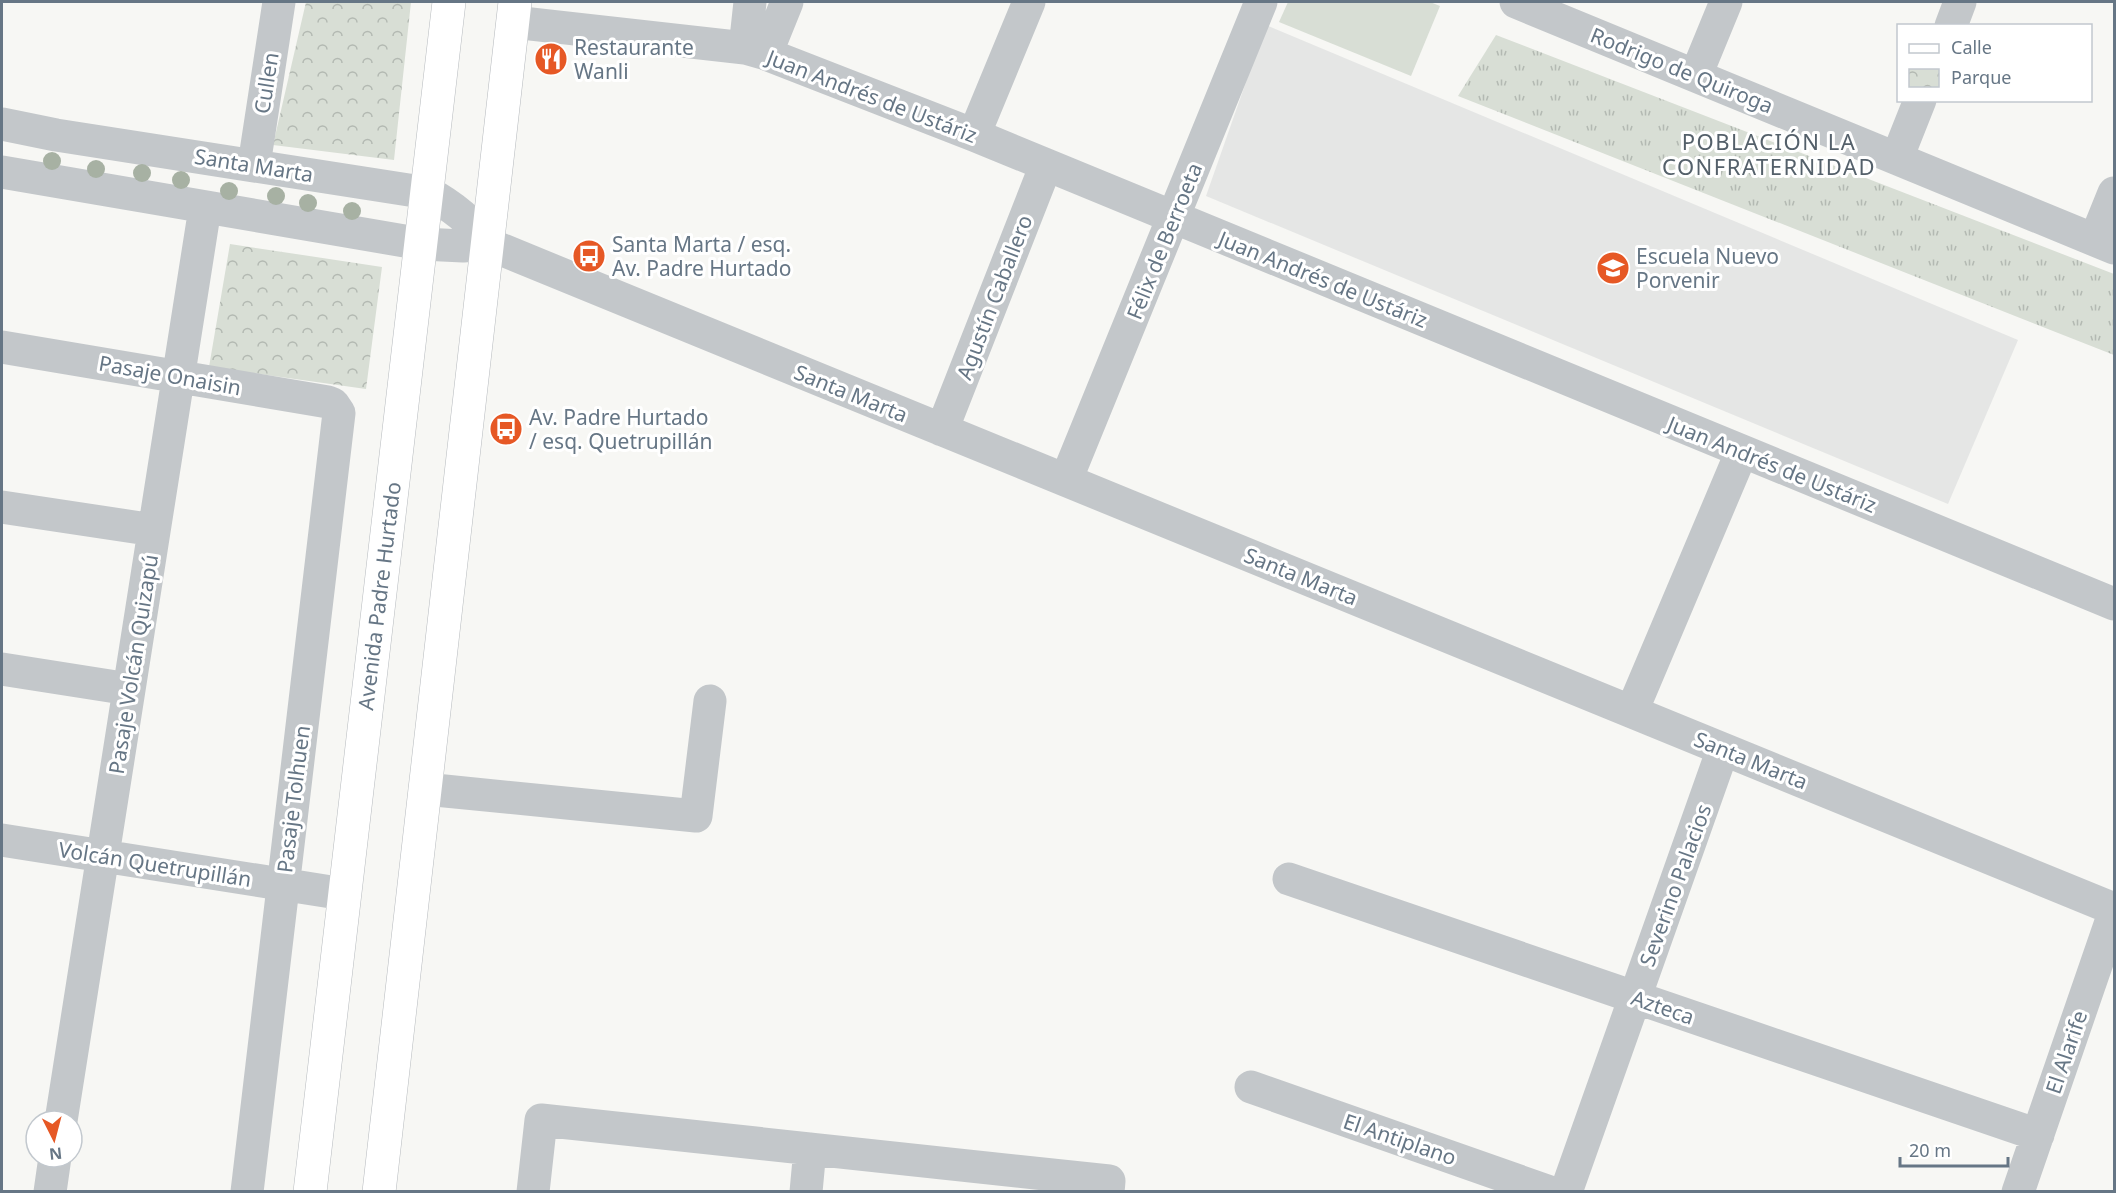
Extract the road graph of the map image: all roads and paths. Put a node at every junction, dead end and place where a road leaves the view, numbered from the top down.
1 (279, 2) edge
2 (449, 2) edge
3 (750, 2) edge
4 (787, 2) edge
5 (1029, 2) edge
6 (1262, 2) edge
7 (1516, 2) edge
8 (1726, 2) edge
9 (1960, 2) edge
10 (514, 12) edge
11 (1952, 24) edge
12 (756, 51) junction
13 (1696, 75) junction
14 (1919, 102) edge
15 (2, 124) edge
16 (974, 135) junction
17 (1897, 158) junction
18 (254, 165) junction
19 (1046, 165) junction
20 (2, 172) edge
21 (428, 193) junction
22 (2115, 193) edge
23 (205, 208) junction
24 (1173, 217) junction
25 (422, 244) junction
26 (488, 244) junction
27 (2105, 244) edge
28 (2, 347) edge
29 (179, 376) junction
30 (337, 408) joint
31 (942, 430) junction
32 (1742, 451) junction
33 (1066, 480) junction
34 (2, 507) edge
35 (154, 530) junction
36 (2115, 604) edge
37 (2, 669) edge
38 (129, 689) junction
39 (710, 700) dead end
40 (1632, 711) junction
41 (1723, 749) junction
42 (425, 789) junction
43 (2, 840) edge
44 (103, 856) junction
45 (1289, 879) dead end
46 (283, 884) junction
47 (344, 894) junction
48 (2115, 911) edge
49 (1635, 997) junction
50 (1251, 1087) dead end
51 (63, 1109) edge
52 (2038, 1135) junction
53 (810, 1149) junction
54 (53, 1169) edge
55 (50, 1191) edge
56 (247, 1191) edge
57 (310, 1191) edge
58 (380, 1191) edge
59 (533, 1191) edge
60 (806, 1191) edge
61 (1108, 1191) edge
62 (1550, 1191) edge
63 (1566, 1191) edge
64 (2018, 1191) edge

1 - 18 street, Cullen
2 - 21 main road, Avenida Padre Hurtado
3 - 12 street
4 - 12 street
5 - 16 street
6 - 24 street, Félix de Berroeta
7 - 13 street, Rodrigo de Quiroga
8 - 13 street
9 - 11 street
10 - 12 street, Juan Andrés de Ustáriz
10 - 26 main road
12 - 16 street, Juan Andrés de Ustáriz
13 - 17 street, Rodrigo de Quiroga
14 - 17 street
15 - 18 street, Santa Marta
16 - 19 street, Juan Andrés de Ustáriz
17 - 27 street, Rodrigo de Quiroga
18 - 21 street, Santa Marta
19 - 24 street, Juan Andrés de Ustáriz
19 - 31 street, Agustín Caballero
20 - 23 street, Santa Marta
21 - 25 main road, Avenida Padre Hurtado
21 - 26 street, Santa Marta
22 - 27 street
23 - 25 street, Santa Marta
23 - 29 street, Pasaje Volcán Quizapú
24 - 32 street, Juan Andrés de Ustáriz
24 - 33 street, Félix de Berroeta
25 - 26 street, Santa Marta
25 - 47 main road, Avenida Padre Hurtado
26 - 31 street, Santa Marta
26 - 42 main road
28 - 29 street, Pasaje Onaisin
29 - 30 street, Pasaje Onaisin
29 - 35 street, Pasaje Volcán Quizapú
30 - 46 street, Pasaje Tolhuen
31 - 33 street, Santa Marta
32 - 36 street, Juan Andrés de Ustáriz
32 - 40 street
33 - 40 street, Santa Marta
34 - 35 street
35 - 38 street, Pasaje Volcán Quizapú
37 - 38 street
38 - 44 street, Pasaje Volcán Quizapú
39 - 42 street
40 - 41 street, Santa Marta
41 - 48 street, Santa Marta
41 - 49 street, Severino Palacios
42 - 58 main road
43 - 44 street, Volcán Quetrupillán
44 - 46 street, Volcán Quetrupillán
44 - 51 street, Pasaje Volcán Quizapú
45 - 49 street, Azteca
46 - 47 street, Volcán Quetrupillán
46 - 56 street, Pasaje Tolhuen
47 - 57 main road, Avenida Padre Hurtado
48 - 52 street, El Alarife
49 - 52 street, Azteca
49 - 63 street, Severino Palacios
50 - 62 street, El Antiplano
52 - 64 street, El Alarife
53 - 59 street
53 - 60 street
53 - 61 street
54 - 55 street

